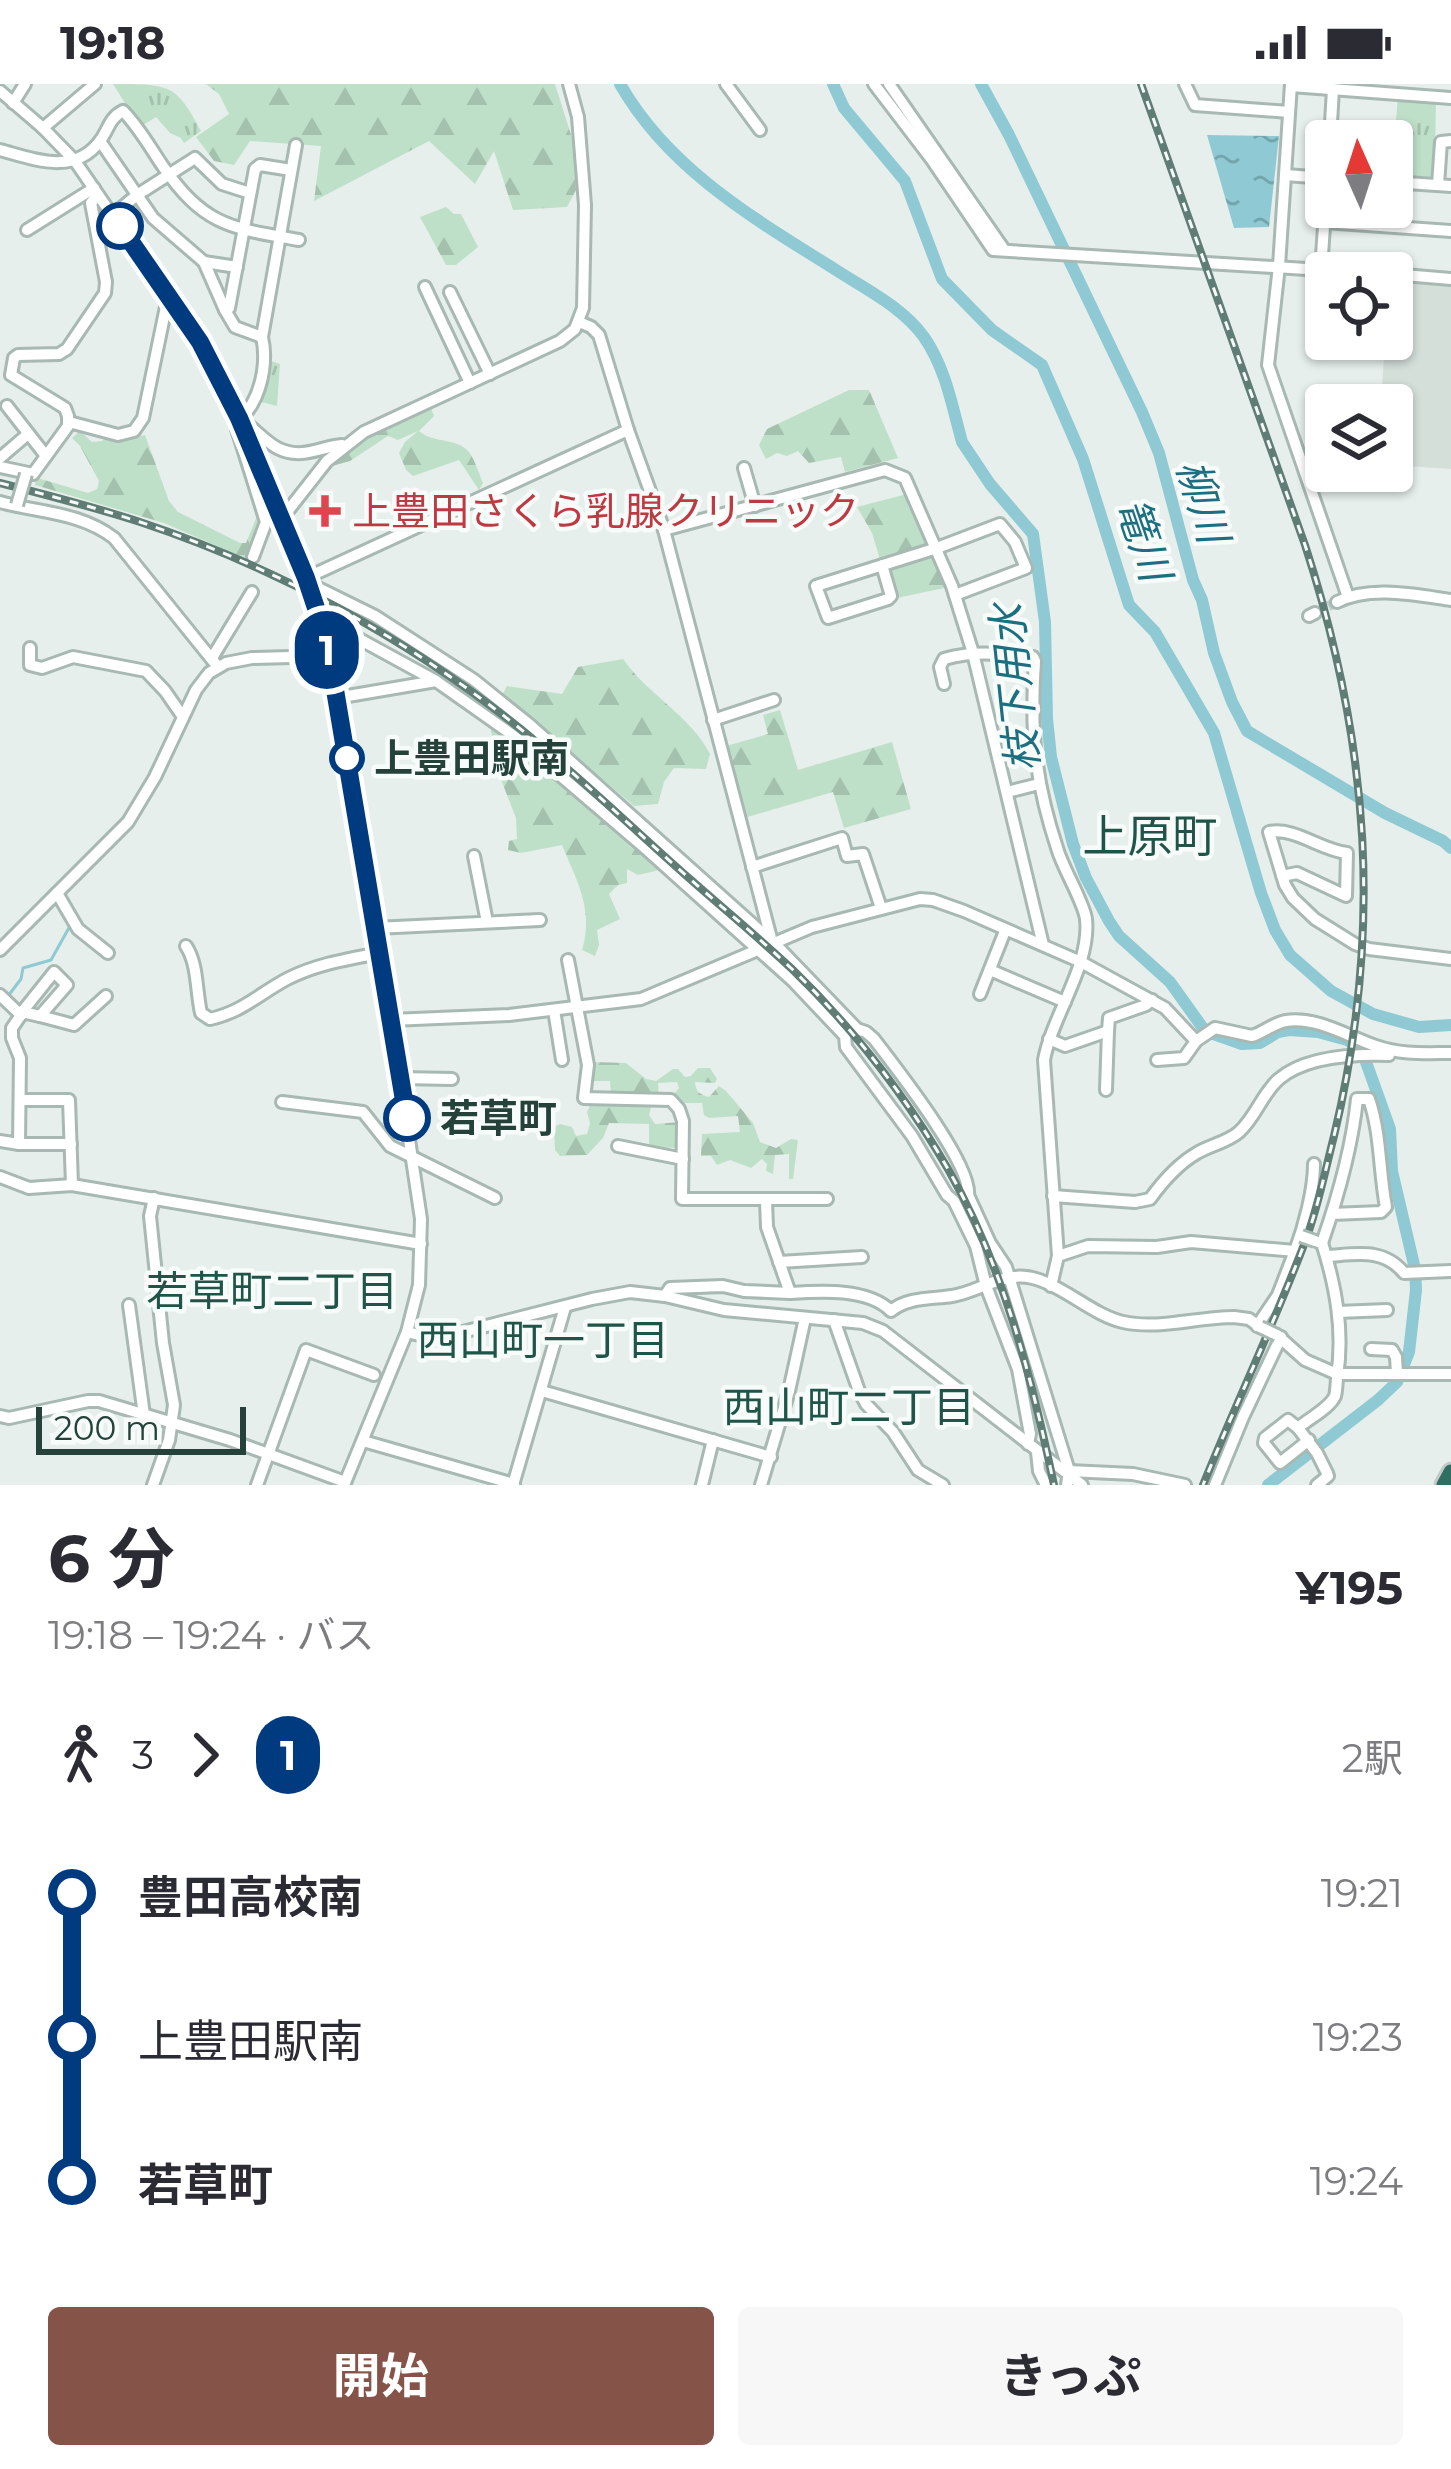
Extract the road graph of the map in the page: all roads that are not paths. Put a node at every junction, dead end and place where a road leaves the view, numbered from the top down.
1 (25, 84) edge
2 (95, 84) edge
3 (569, 84) edge
4 (726, 84) edge
5 (874, 84) edge
6 (889, 84) edge
7 (1185, 84) edge
8 (1291, 85) edge
9 (1333, 89) junction
10 (0, 91) edge
11 (1451, 98) edge
12 (7, 101) edge
13 (1289, 112) junction
14 (1331, 120) edge
15 (43, 128) junction
16 (760, 130) dead end
17 (100, 141) junction
18 (1451, 141) edge
19 (296, 145) dead end
20 (1, 154) edge
21 (75, 161) junction
22 (291, 170) junction
23 (168, 175) junction
24 (1285, 175) junction
25 (1305, 176) edge
26 (1413, 183) edge
27 (1444, 185) edge
28 (96, 192) junction
29 (250, 193) junction
30 (137, 196) junction
31 (113, 215) junction
32 (1409, 228) edge
33 (243, 229) junction
34 (27, 230) dead end
35 (1451, 231) edge
36 (280, 237) junction
37 (299, 240) dead end
38 (1004, 248) junction
39 (204, 262) junction
40 (1279, 266) junction
41 (237, 267) junction
42 (1305, 268) edge
43 (1413, 276) edge
44 (1451, 279) edge
45 (425, 286) dead end
46 (168, 297) junction
47 (434, 307) junction
48 (225, 310) junction
49 (579, 322) junction
50 (262, 337) junction
51 (490, 374) junction
52 (470, 383) junction
53 (7, 406) dead end
54 (239, 418) junction
55 (69, 422) junction
56 (628, 430) junction
57 (28, 434) junction
58 (345, 445) junction
59 (46, 456) junction
60 (0, 458) edge
61 (0, 467) edge
62 (744, 467) dead end
63 (26, 474) junction
64 (9, 504) edge
65 (755, 506) junction
66 (0, 517) edge
67 (283, 517) junction
68 (664, 530) junction
69 (937, 548) junction
70 (253, 557) dead end
71 (882, 565) junction
72 (308, 583) junction
73 (252, 592) dead end
74 (955, 595) junction
75 (1451, 600) edge
76 (319, 617) junction
77 (30, 649) dead end
78 (973, 653) junction
79 (328, 656) junction
80 (215, 662) junction
81 (436, 681) junction
82 (944, 684) dead end
83 (336, 698) junction
84 (481, 700) junction
85 (774, 700) dead end
86 (183, 717) junction
87 (713, 720) junction
88 (1039, 784) junction
89 (1007, 792) junction
90 (474, 856) dead end
91 (752, 867) junction
92 (1282, 876) junction
93 (57, 893) junction
94 (881, 908) junction
95 (540, 920) dead end
96 (487, 922) junction
97 (375, 928) junction
98 (1006, 931) junction
99 (772, 943) junction
100 (1043, 945) junction
101 (186, 946) dead end
102 (0, 950) edge
103 (757, 951) junction
104 (108, 953) dead end
105 (380, 953) junction
106 (1451, 959) edge
107 (568, 960) dead end
108 (1081, 962) junction
109 (990, 970) junction
110 (980, 994) dead end
111 (106, 996) dead end
112 (3, 998) edge
113 (1152, 1000) junction
114 (1065, 1002) junction
115 (577, 1008) junction
116 (554, 1010) junction
117 (22, 1014) junction
118 (40, 1016) junction
119 (391, 1020) junction
120 (1108, 1030) junction
121 (1049, 1039) junction
122 (1199, 1040) junction
123 (1408, 1053) junction
124 (1451, 1053) edge
125 (562, 1060) dead end
126 (1157, 1060) dead end
127 (400, 1078) junction
128 (452, 1079) dead end
129 (1106, 1090) dead end
130 (20, 1100) junction
131 (282, 1102) dead end
132 (0, 1141) edge
133 (19, 1144) junction
134 (71, 1144) junction
135 (618, 1146) dead end
136 (413, 1157) junction
137 (682, 1159) junction
138 (1314, 1164) dead end
139 (0, 1178) edge
140 (72, 1185) junction
141 (1053, 1196) junction
142 (154, 1198) junction
143 (495, 1198) dead end
144 (827, 1199) dead end
145 (766, 1201) junction
146 (1332, 1214) junction
147 (1301, 1236) junction
148 (1318, 1242) junction
149 (421, 1244) junction
150 (1295, 1251) junction
151 (1058, 1256) junction
152 (1328, 1256) junction
153 (862, 1257) dead end
154 (779, 1262) junction
155 (1451, 1271) edge
156 (1009, 1277) junction
157 (986, 1286) junction
158 (1051, 1286) junction
159 (814, 1292) junction
160 (790, 1293) junction
161 (665, 1296) junction
162 (129, 1305) dead end
163 (566, 1307) junction
164 (1387, 1310) dead end
165 (890, 1311) junction
166 (1338, 1312) junction
167 (811, 1318) junction
168 (835, 1320) junction
169 (1258, 1326) junction
170 (880, 1329) junction
171 (407, 1332) junction
172 (1279, 1336) junction
173 (1372, 1349) dead end
174 (1408, 1371) junction
175 (1337, 1374) junction
176 (1451, 1374) edge
177 (374, 1375) dead end
178 (542, 1391) junction
179 (144, 1415) junction
180 (0, 1417) edge
181 (172, 1424) junction
182 (1298, 1428) junction
183 (713, 1440) junction
184 (363, 1441) junction
185 (1312, 1445) junction
186 (1032, 1448) junction
187 (268, 1454) junction
188 (771, 1457) junction
189 (1451, 1472) edge
190 (1068, 1477) edge
191 (344, 1483) edge
192 (513, 1484) edge
193 (154, 1485) edge
194 (257, 1485) edge
195 (702, 1485) edge
196 (760, 1485) edge
197 (944, 1485) edge
198 (1046, 1485) edge
199 (1082, 1485) edge
200 (1185, 1485) edge
201 (1215, 1485) edge
202 (1317, 1485) edge
203 (1444, 1485) edge

1 - 12 street
2 - 15 street
3 - 49 street
4 - 16 street
5 - 38 street
6 - 38 street
7 - 13 street
8 - 9 street
8 - 13 street
9 - 11 street
9 - 14 street
10 - 12 street
12 - 15 street
13 - 24 street
15 - 21 street
17 - 21 street
17 - 23 street
17 - 30 street
18 - 27 street
19 - 22 street
20 - 21 street
21 - 28 street
22 - 29 street
22 - 36 street
23 - 29 street
23 - 30 street
23 - 33 street
24 - 25 street
24 - 40 street
26 - 27 street
28 - 31 street
28 - 34 street
28 - 55 street
29 - 33 street
30 - 31 street
30 - 39 street
31 - 46 street
32 - 35 street
33 - 36 street
33 - 41 street
36 - 37 street
36 - 50 street
38 - 40 street
39 - 41 street
39 - 48 street
40 - 42 street
40 - 75 street
41 - 48 street
43 - 44 street
45 - 47 street
46 - 54 street
46 - 55 street
47 - 51 street
47 - 52 street
48 - 50 street
49 - 51 street
49 - 56 street
50 - 54 street
51 - 52 street
52 - 58 street
53 - 57 street
54 - 58 street
54 - 67 street
54 - 70 street
55 - 59 street
56 - 68 street
56 - 72 street
57 - 59 street
57 - 60 street
58 - 67 street
59 - 63 street
61 - 63 street
62 - 65 street
63 - 64 street, bridge
64 - 66 street
64 - 80 street
65 - 68 street
65 - 69 street
67 - 72 street
68 - 87 street
69 - 71 street
69 - 74 street
69 - 74 street
71 - 71 street
72 - 76 street, bridge
72 - 84 street
73 - 80 street
74 - 78 street
76 - 79 street
76 - 81 street
77 - 86 street
78 - 82 street
78 - 88 street
78 - 89 street
79 - 80 street
79 - 83 street
80 - 86 street
81 - 83 street
81 - 84 street
83 - 97 street
84 - 99 street
84 - 103 street
85 - 87 street
86 - 93 street
87 - 91 street
88 - 89 street
88 - 108 street
89 - 100 street
90 - 96 street
91 - 94 street
91 - 99 street
92 - 92 street
92 - 106 street
93 - 102 street
93 - 104 street
94 - 98 street
94 - 99 street
95 - 96 street
96 - 97 street
97 - 105 street
98 - 100 street
98 - 109 street
99 - 103 street
99 - 156 street
100 - 108 street
101 - 105 street
103 - 115 street
103 - 157 street
105 - 119 street
107 - 115 street
108 - 113 street
108 - 114 street
109 - 110 street
109 - 114 street
111 - 118 street
112 - 117 street
113 - 120 street
113 - 122 street
114 - 121 street
115 - 116 street
115 - 137 street
116 - 119 street
116 - 125 street
117 - 118 street
117 - 118 street
117 - 130 street
119 - 127 street
120 - 121 street
120 - 129 street
121 - 141 street
122 - 123 street
122 - 126 street
123 - 124 street
123 - 141 street
127 - 128 street
127 - 136 street
130 - 133 street
130 - 134 street
131 - 136 street
132 - 133 street
133 - 134 street
134 - 140 street
135 - 137 street
136 - 143 street
136 - 149 street
137 - 145 street
138 - 147 street
139 - 140 street
140 - 142 street
141 - 151 street
142 - 149 street
142 - 181 street
144 - 145 street
145 - 154 street
146 - 146 street
146 - 148 street
147 - 148 street, bridge
147 - 150 street
148 - 152 street
149 - 171 street
150 - 151 street
150 - 169 street
151 - 158 street
152 - 155 street
152 - 166 street
153 - 154 street
154 - 160 street
156 - 157 street
156 - 158 street
156 - 190 street
157 - 165 street
157 - 186 street
158 - 169 street
159 - 160 street
159 - 165 street
159 - 167 street
160 - 161 street
161 - 163 street
161 - 167 street
162 - 179 street
163 - 171 street
163 - 178 street
164 - 166 street
165 - 170 street
166 - 175 street
167 - 168 street
167 - 188 street
168 - 170 street
168 - 197 street
169 - 172 street, bridge
170 - 186 street
171 - 184 street
172 - 175 street
172 - 201 street
173 - 174 street
174 - 175 street
174 - 176 street
175 - 182 street
177 - 187 street
178 - 183 street
178 - 192 street
179 - 180 street
179 - 181 street
181 - 187 street
181 - 193 street
182 - 185 street
182 - 185 street
183 - 188 street
183 - 195 street
184 - 191 street
184 - 192 street
185 - 202 street
186 - 190 street
186 - 198 street
187 - 191 street
187 - 194 street
188 - 196 street
189 - 203 highway
190 - 199 street
190 - 200 street

